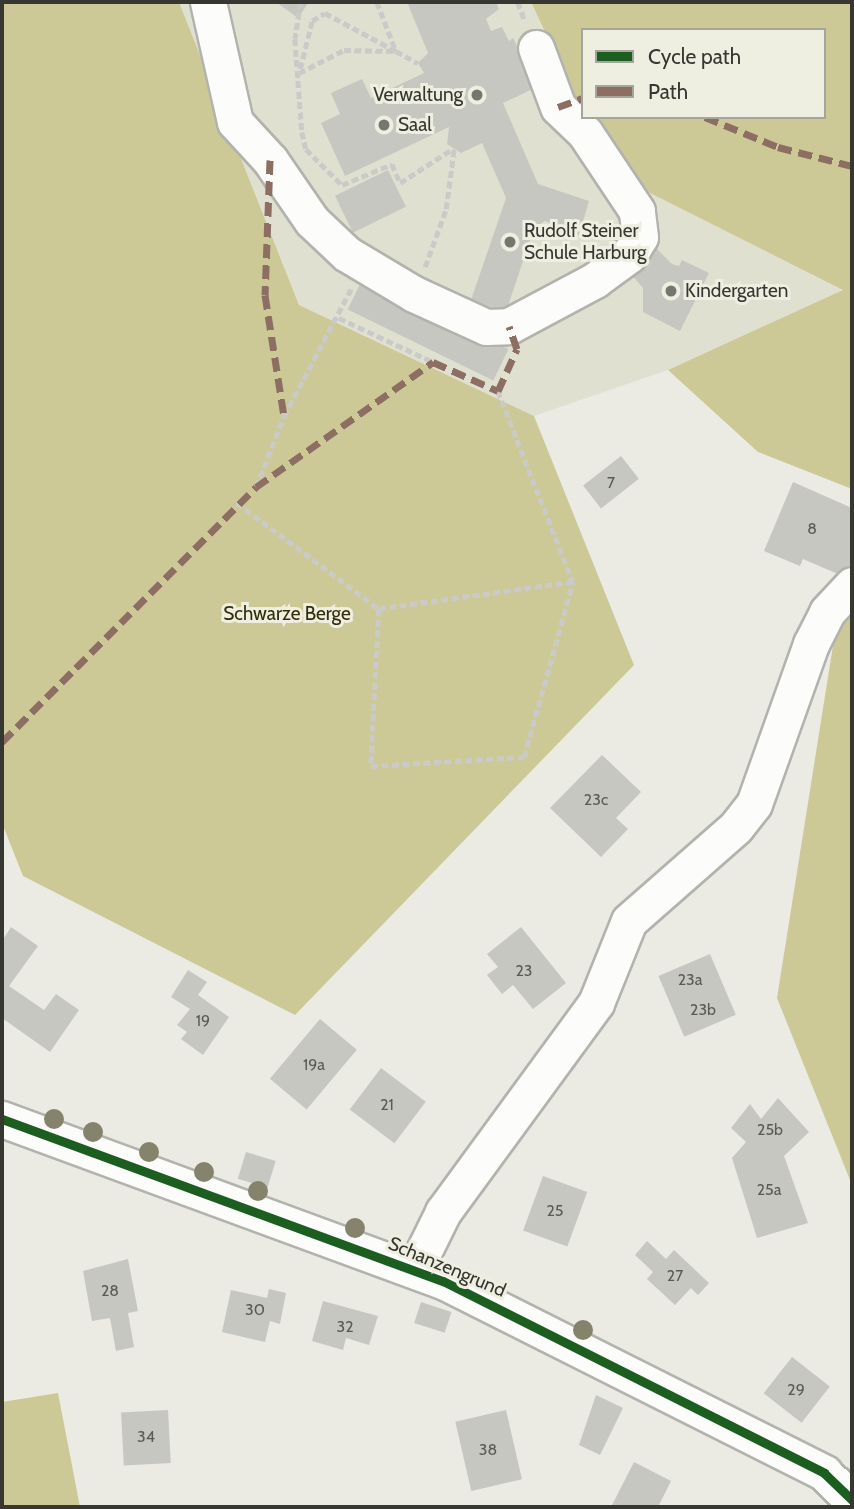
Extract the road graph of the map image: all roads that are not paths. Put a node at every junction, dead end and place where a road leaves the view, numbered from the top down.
1 (208, 2) edge
2 (536, 48) dead end
3 (852, 585) edge
4 (2, 1119) edge
5 (415, 1269) junction
6 (852, 1500) edge

1 - 2 street
3 - 5 street
4 - 5 street, Schanzengrund
5 - 6 street, Schanzengrund

